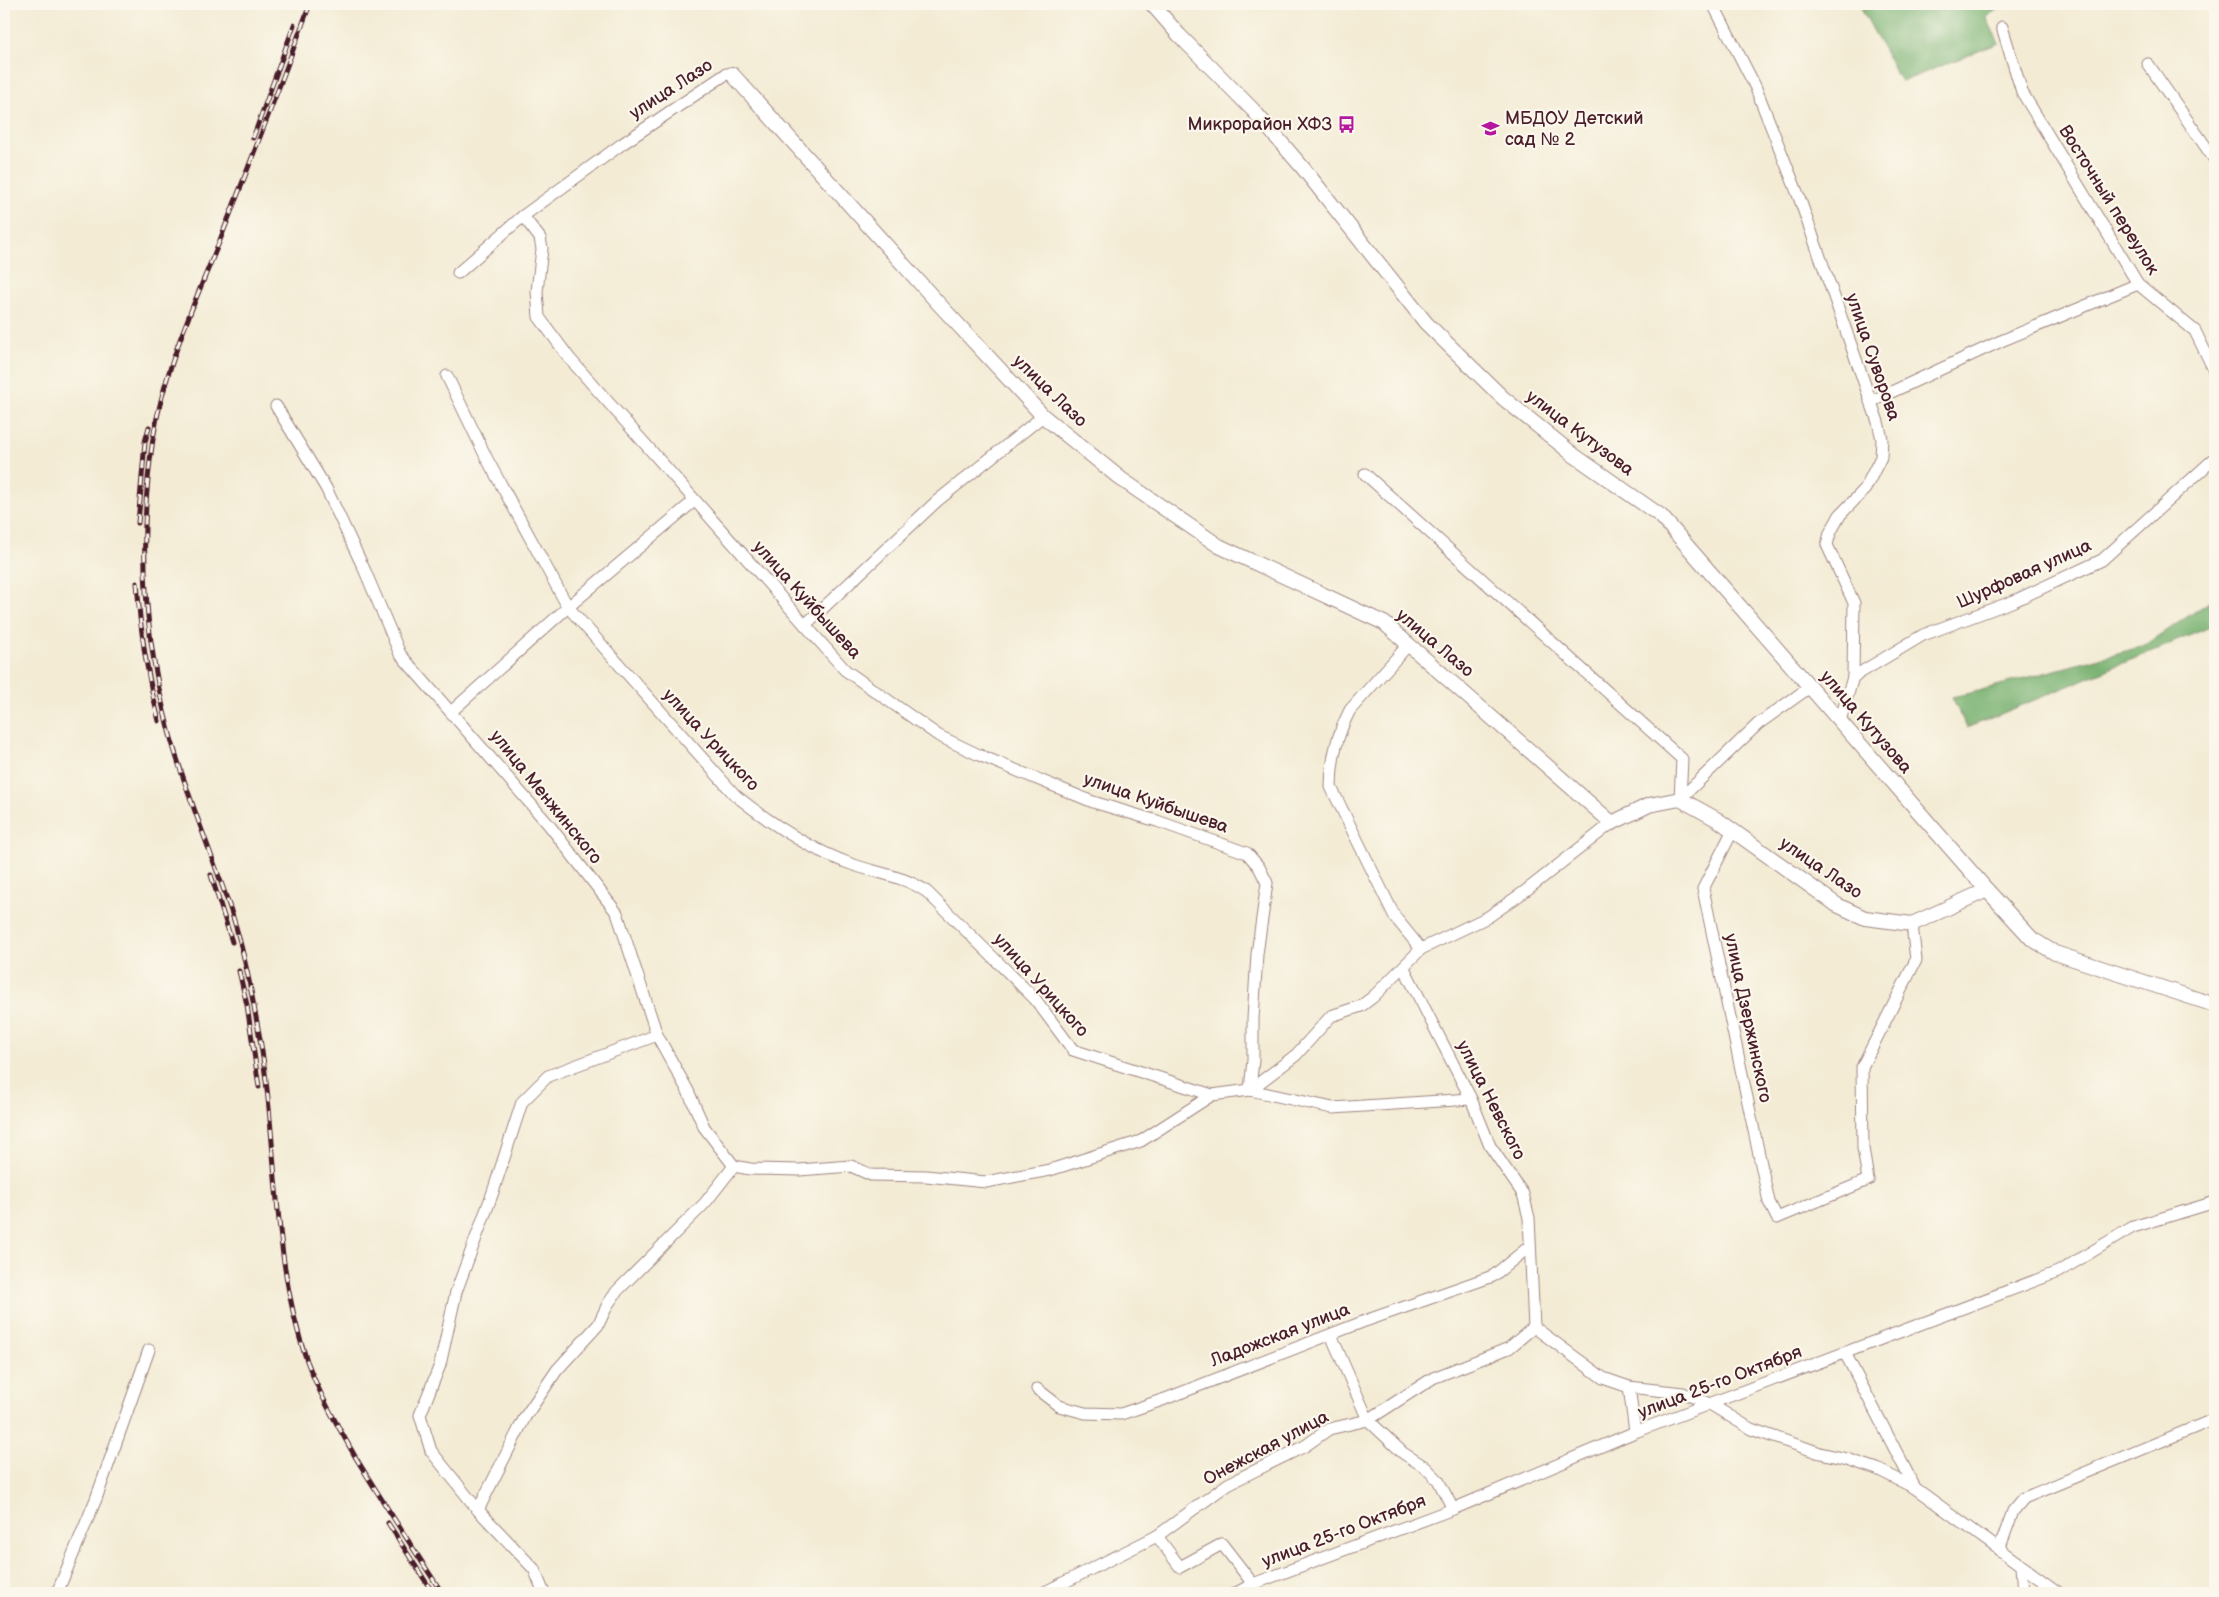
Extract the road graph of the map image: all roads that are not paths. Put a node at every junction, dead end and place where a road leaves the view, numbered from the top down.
1 (1152, 4) edge
2 (1714, 4) edge
3 (2002, 26) dead end
4 (2148, 64) dead end
5 (732, 74) joint
6 (2215, 160) edge
7 (523, 216) junction
8 (458, 273) dead end
9 (2138, 284) junction
10 (2215, 372) edge
11 (447, 376) dead end
12 (1870, 402) junction
13 (276, 406) dead end
14 (1043, 416) junction
15 (2215, 458) edge
16 (1365, 474) dead end
17 (694, 501) junction
18 (568, 607) junction
19 (806, 625) junction
20 (1409, 644) junction
21 (1853, 677) junction
22 (1810, 687) junction
23 (452, 711) junction
24 (1840, 721) junction
25 (1680, 799) junction
26 (1612, 823) junction
27 (1733, 830) junction
28 (1987, 890) junction
29 (1912, 924) junction
30 (1421, 949) junction
31 (1404, 968) junction
32 (2215, 1005) edge
33 (657, 1035) junction
34 (1250, 1090) junction
35 (1212, 1095) junction
36 (1471, 1099) junction
37 (734, 1166) junction
38 (2215, 1202) edge
39 (1530, 1246) junction
40 (1534, 1327) junction
41 (1331, 1335) junction
42 (149, 1350) dead end
43 (1845, 1353) junction
44 (1628, 1387) junction
45 (1037, 1389) dead end
46 (1710, 1404) junction
47 (2215, 1419) edge
48 (1368, 1420) junction
49 (1635, 1432) junction
50 (1915, 1488) junction
51 (1453, 1509) junction
52 (478, 1510) junction
53 (1157, 1536) junction
54 (1999, 1550) junction
55 (2022, 1566) junction
56 (1253, 1584) junction
57 (57, 1593) edge
58 (544, 1593) edge
59 (1043, 1593) edge
60 (1236, 1593) edge
61 (2023, 1593) edge
62 (2059, 1593) edge

1 - 22 street, улица Кутузова
2 - 12 street, улица Суворова
3 - 9 street, Восточный переулок
4 - 6 street
5 - 7 street, улица Лазо
5 - 14 street, улица Лазо
7 - 8 street, улица Лазо
7 - 17 street, улица Куйбышева
9 - 10 street, Восточный переулок
9 - 12 street
11 - 18 street, улица Урицкого
12 - 21 street, улица Суворова
13 - 23 street, улица Менжинского
14 - 19 street
14 - 20 street, улица Лазо
15 - 21 street, Шурфовая улица
16 - 25 street
17 - 18 street
17 - 19 street, улица Куйбышева
18 - 23 street
18 - 35 street, улица Урицкого
19 - 34 street, улица Куйбышева
20 - 26 street, улица Лазо
20 - 30 street
21 - 24 street, улица Суворова
22 - 24 street, улица Кутузова
22 - 25 street
23 - 33 street, улица Менжинского
24 - 28 street, улица Кутузова
25 - 26 street
25 - 27 street, улица Лазо
26 - 30 street
27 - 29 street, улица Лазо
27 - 29 street, улица Дзержинского
28 - 29 street
28 - 32 street
30 - 31 street
31 - 34 street
31 - 36 street, улица Невского
33 - 37 street, улица Менжинского
33 - 52 street
34 - 35 street
34 - 36 street
35 - 37 street
36 - 39 street, улица Невского
37 - 52 street
38 - 43 street, улица 25-го Октября
39 - 40 street, улица Невского
39 - 41 street, Ладожская улица
40 - 44 street
40 - 48 street, Онежская улица
41 - 45 street, Ладожская улица
41 - 48 street
42 - 57 street
43 - 46 street, улица 25-го Октября
43 - 50 street
44 - 46 street
44 - 49 street
46 - 49 street, улица 25-го Октября
46 - 50 street
47 - 54 street
48 - 51 street
48 - 53 street, Онежская улица
49 - 51 street, улица 25-го Октября
50 - 54 street
51 - 56 street, улица 25-го Октября
52 - 58 street
53 - 56 street
53 - 59 street, Онежская улица
54 - 55 street
55 - 61 street
55 - 62 street
56 - 60 street, улица 25-го Октября

